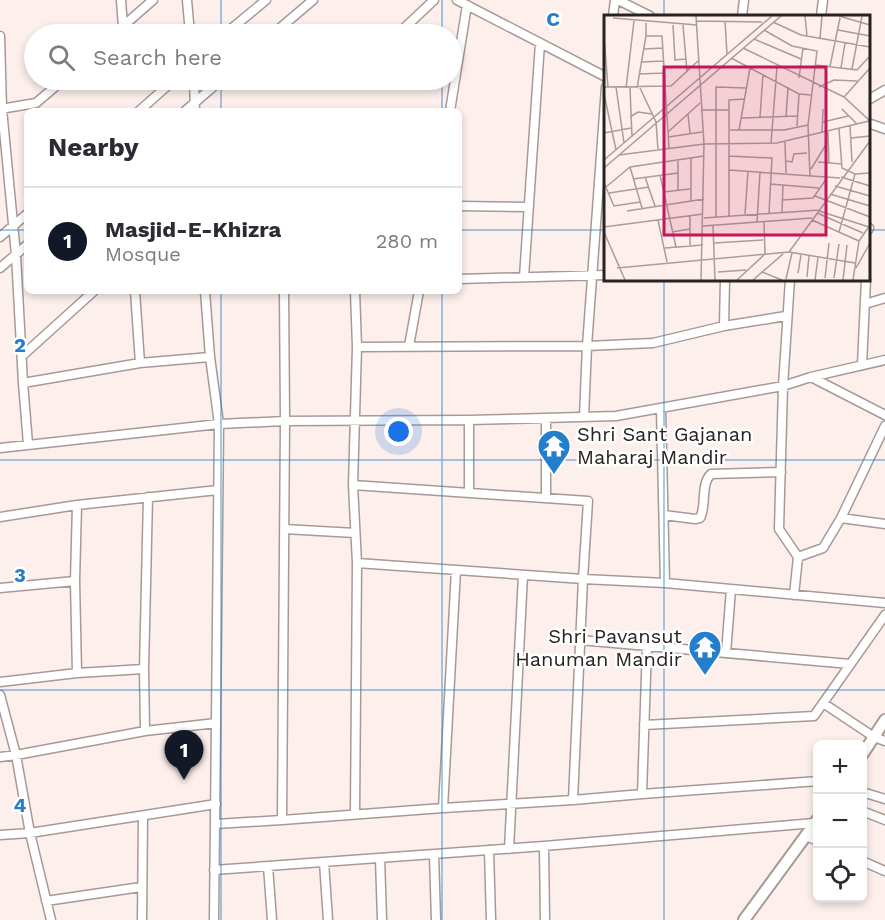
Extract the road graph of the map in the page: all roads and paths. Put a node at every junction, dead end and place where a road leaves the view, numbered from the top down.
1 (122, 0) edge
2 (153, 0) edge
3 (187, 0) edge
4 (266, 0) edge
5 (313, 0) edge
6 (434, 0) edge
7 (457, 0) edge
8 (617, 0) edge
9 (744, 0) edge
10 (823, 0) edge
11 (467, 5) junction
12 (613, 15) edge
13 (648, 15) edge
14 (742, 15) edge
15 (821, 15) edge
16 (123, 24) edge
17 (126, 24) edge
18 (189, 24) edge
19 (237, 24) edge
20 (285, 24) edge
21 (409, 24) edge
22 (0, 36) edge
23 (462, 36) edge
24 (540, 43) junction
25 (604, 77) edge
26 (52, 90) edge
27 (163, 90) edge
28 (194, 90) edge
29 (211, 90) edge
30 (453, 90) edge
31 (885, 90) edge
32 (870, 99) edge
33 (195, 107) edge
34 (142, 108) edge
35 (450, 108) edge
36 (1, 109) edge
37 (604, 114) edge
38 (870, 124) edge
39 (885, 129) edge
40 (462, 206) edge
41 (529, 207) junction
42 (24, 217) edge
43 (12, 227) junction
44 (0, 237) edge
45 (24, 248) edge
46 (16, 255) junction
47 (0, 268) edge
48 (592, 275) junction
49 (604, 275) edge
50 (524, 277) junction
51 (462, 279) edge
52 (725, 280) edge
53 (790, 280) edge
54 (866, 280) edge
55 (91, 294) edge
56 (135, 294) edge
57 (205, 294) edge
58 (284, 294) edge
59 (355, 294) edge
60 (418, 294) edge
61 (885, 298) edge
62 (865, 303) junction
63 (786, 316) junction
64 (724, 326) junction
65 (409, 346) junction
66 (587, 346) junction
67 (357, 347) junction
68 (22, 356) junction
69 (210, 357) junction
70 (885, 360) edge
71 (140, 363) junction
72 (862, 364) junction
73 (811, 377) junction
74 (23, 383) junction
75 (783, 386) junction
76 (661, 409) junction
77 (885, 415) edge
78 (584, 417) junction
79 (546, 418) junction
80 (354, 420) junction
81 (469, 420) junction
82 (285, 421) junction
83 (219, 424) junction
84 (885, 426) edge
85 (28, 444) junction
86 (0, 448) edge
87 (781, 472) junction
88 (353, 485) junction
89 (218, 490) junction
90 (469, 492) junction
91 (148, 497) junction
92 (546, 498) junction
93 (77, 506) junction
94 (664, 515) junction
95 (0, 517) edge
96 (841, 518) junction
97 (885, 524) edge
98 (284, 529) junction
99 (355, 532) junction
100 (798, 557) junction
101 (357, 563) junction
102 (456, 570) junction
103 (523, 575) junction
104 (583, 579) junction
105 (75, 581) junction
106 (665, 582) junction
107 (0, 588) edge
108 (731, 589) junction
109 (794, 595) junction
110 (885, 603) edge
111 (885, 615) edge
112 (580, 640) junction
113 (647, 646) junction
114 (726, 653) junction
115 (850, 664) junction
116 (144, 669) junction
117 (77, 673) junction
118 (0, 682) edge
119 (0, 695) edge
120 (823, 703) junction
121 (885, 720) edge
122 (216, 723) junction
123 (644, 725) junction
124 (145, 731) junction
125 (874, 737) junction
126 (885, 741) edge
127 (867, 748) edge
128 (16, 755) junction
129 (0, 757) edge
130 (813, 782) edge
131 (642, 794) junction
132 (867, 794) edge
133 (573, 800) junction
134 (885, 800) edge
135 (511, 803) junction
136 (216, 804) junction
137 (443, 808) junction
138 (867, 813) edge
139 (355, 814) junction
140 (143, 816) junction
141 (282, 820) junction
142 (885, 820) edge
143 (813, 821) edge
144 (216, 824) junction
145 (813, 826) edge
146 (30, 834) junction
147 (0, 835) edge
148 (806, 836) junction
149 (813, 839) edge
150 (544, 846) junction
151 (509, 849) junction
152 (489, 850) junction
153 (434, 854) junction
154 (380, 858) junction
155 (324, 862) junction
156 (867, 863) edge
157 (268, 867) junction
158 (214, 870) junction
159 (885, 871) edge
160 (141, 887) junction
161 (46, 901) junction
162 (51, 920) edge
163 (142, 920) edge
164 (214, 920) edge
165 (272, 920) edge
166 (328, 920) edge
167 (382, 920) edge
168 (436, 920) edge
169 (492, 920) edge
170 (545, 920) edge
171 (744, 920) edge

1 - 16 street
2 - 17 street
3 - 18 street
4 - 19 street
5 - 20 street
6 - 21 street
7 - 11 street
8 - 12 street
8 - 13 street
9 - 14 street
10 - 15 street
11 - 23 street
11 - 24 street
22 - 36 street
24 - 25 street
24 - 41 street
26 - 36 street
27 - 34 street
28 - 33 street
29 - 33 street
30 - 35 street
31 - 32 street
36 - 43 street
37 - 48 street
38 - 39 street
40 - 41 street
41 - 50 street
42 - 43 street
43 - 44 street
43 - 46 street
45 - 46 street
46 - 47 street
46 - 68 street
48 - 49 street
48 - 50 street
48 - 66 street
50 - 51 street
52 - 64 street
53 - 63 street
54 - 62 street
55 - 68 street
56 - 71 street
57 - 69 street
58 - 82 street
59 - 67 street
60 - 65 street
61 - 62 street
62 - 72 street
63 - 64 street
63 - 75 street
64 - 66 street
65 - 66 street
65 - 67 street
66 - 78 street
67 - 80 street
68 - 74 street
69 - 71 street
69 - 83 street
70 - 72 street
71 - 74 street
72 - 73 street
73 - 75 street
73 - 77 street
74 - 85 street
75 - 76 street
75 - 87 street
76 - 78 street
76 - 94 street
78 - 79 street
79 - 81 street
79 - 92 street
80 - 81 street
80 - 82 street
80 - 88 street
81 - 90 street
82 - 83 street
82 - 98 street
83 - 85 street
83 - 89 street
84 - 96 street
85 - 86 street
87 - 94 street
87 - 100 street
88 - 90 street
88 - 99 street
89 - 91 street
89 - 122 street
90 - 92 street
91 - 93 street
91 - 116 street
92 - 104 street
93 - 95 street
93 - 105 street
94 - 106 street
96 - 97 street
96 - 100 street
98 - 99 street
98 - 141 street
99 - 101 street
100 - 109 street
101 - 102 street
101 - 139 street
102 - 103 street
102 - 137 street
103 - 104 street
103 - 135 street
104 - 106 street
104 - 112 street
105 - 107 street
105 - 117 street
106 - 108 street
108 - 109 street
108 - 114 street
109 - 110 street
111 - 115 street
112 - 113 street
112 - 133 street
113 - 114 street
113 - 123 street
114 - 115 street
115 - 120 street
116 - 117 street
116 - 124 street
117 - 118 street
119 - 128 street
120 - 123 street
120 - 125 street
121 - 125 street
122 - 124 street
122 - 136 street
123 - 131 street
124 - 128 street
125 - 126 street
125 - 127 street
128 - 129 street
128 - 146 street
130 - 131 street
131 - 133 street
132 - 134 street
133 - 135 street
135 - 137 street
135 - 151 street
136 - 140 street
136 - 144 street
137 - 139 street
138 - 142 street
139 - 141 street
140 - 146 street
140 - 160 street
141 - 144 street
143 - 150 street
144 - 158 street
145 - 148 street
146 - 147 street
146 - 161 street
148 - 149 street
148 - 171 street
150 - 151 street
150 - 170 street
151 - 152 street
152 - 153 street
152 - 169 street
153 - 154 street
153 - 168 street
154 - 155 street
154 - 167 street
155 - 157 street
155 - 166 street
156 - 159 street
157 - 158 street
157 - 165 street
158 - 164 street
160 - 161 street
160 - 163 street
161 - 162 street

